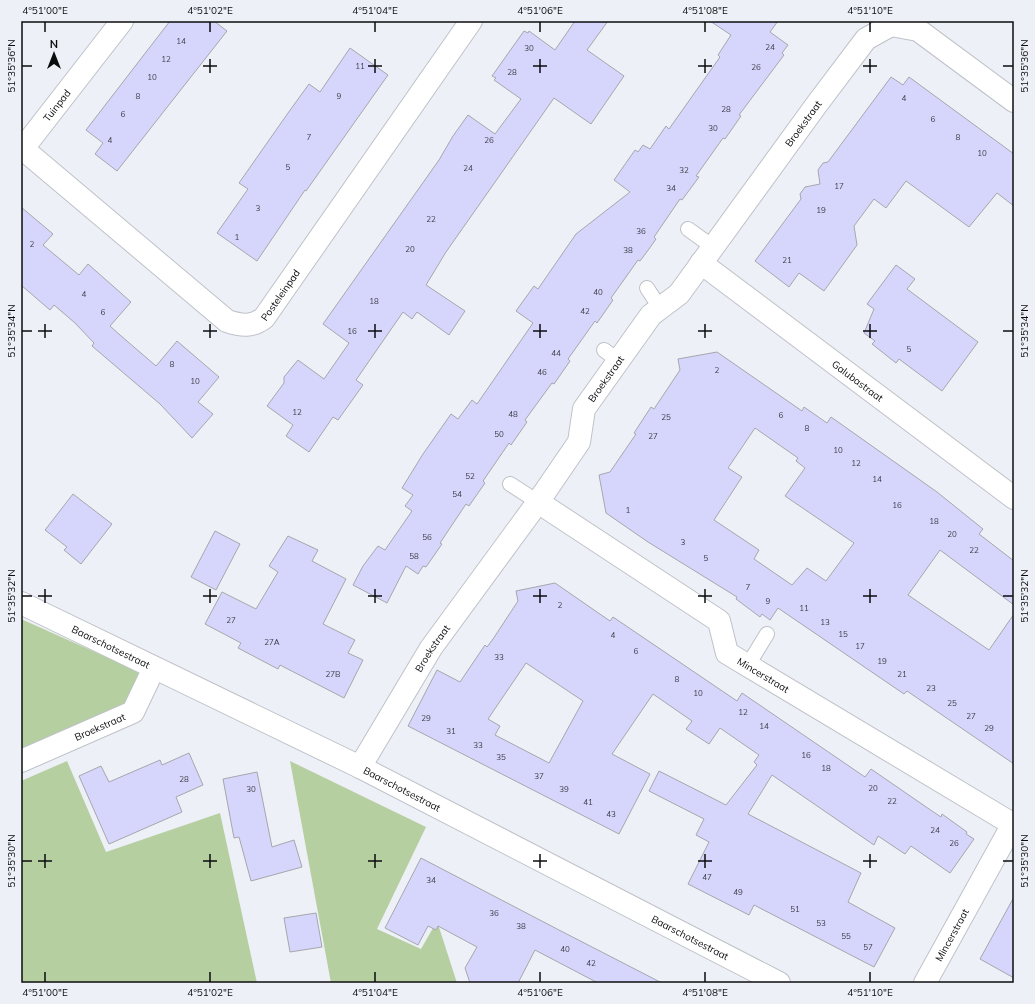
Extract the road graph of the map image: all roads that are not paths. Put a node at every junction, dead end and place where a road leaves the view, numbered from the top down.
1 (122, 21) edge
2 (471, 21) edge
3 (891, 23) edge
4 (1014, 101) edge
5 (22, 150) edge
6 (688, 229) dead end
7 (707, 255) junction
8 (647, 288) dead end
9 (660, 308) junction
10 (510, 484) dead end
11 (1014, 498) edge
12 (538, 502) junction
13 (21, 603) edge
14 (767, 634) dead end
15 (748, 665) junction
16 (154, 668) junction
17 (21, 761) edge
18 (360, 767) junction
19 (1013, 824) edge
20 (779, 983) edge
21 (925, 983) edge

1 - 5 street, Tuinpad
2 - 5 street, Posteleinpad
3 - 4 street
3 - 7 street, Broekstraat
6 - 7 lane
7 - 9 street, Broekstraat
7 - 11 street, Galubastraat
8 - 9 lane
9 - 12 street, Broekstraat
10 - 12 lane
12 - 15 street, Mincerstraat
12 - 18 street, Broekstraat
13 - 16 street, Baarschotsestraat
14 - 15 lane
15 - 19 street, Mincerstraat
16 - 17 street, Broekstraat
16 - 18 street, Baarschotsestraat
18 - 20 street, Baarschotsestraat
19 - 21 street, Mincerstraat

